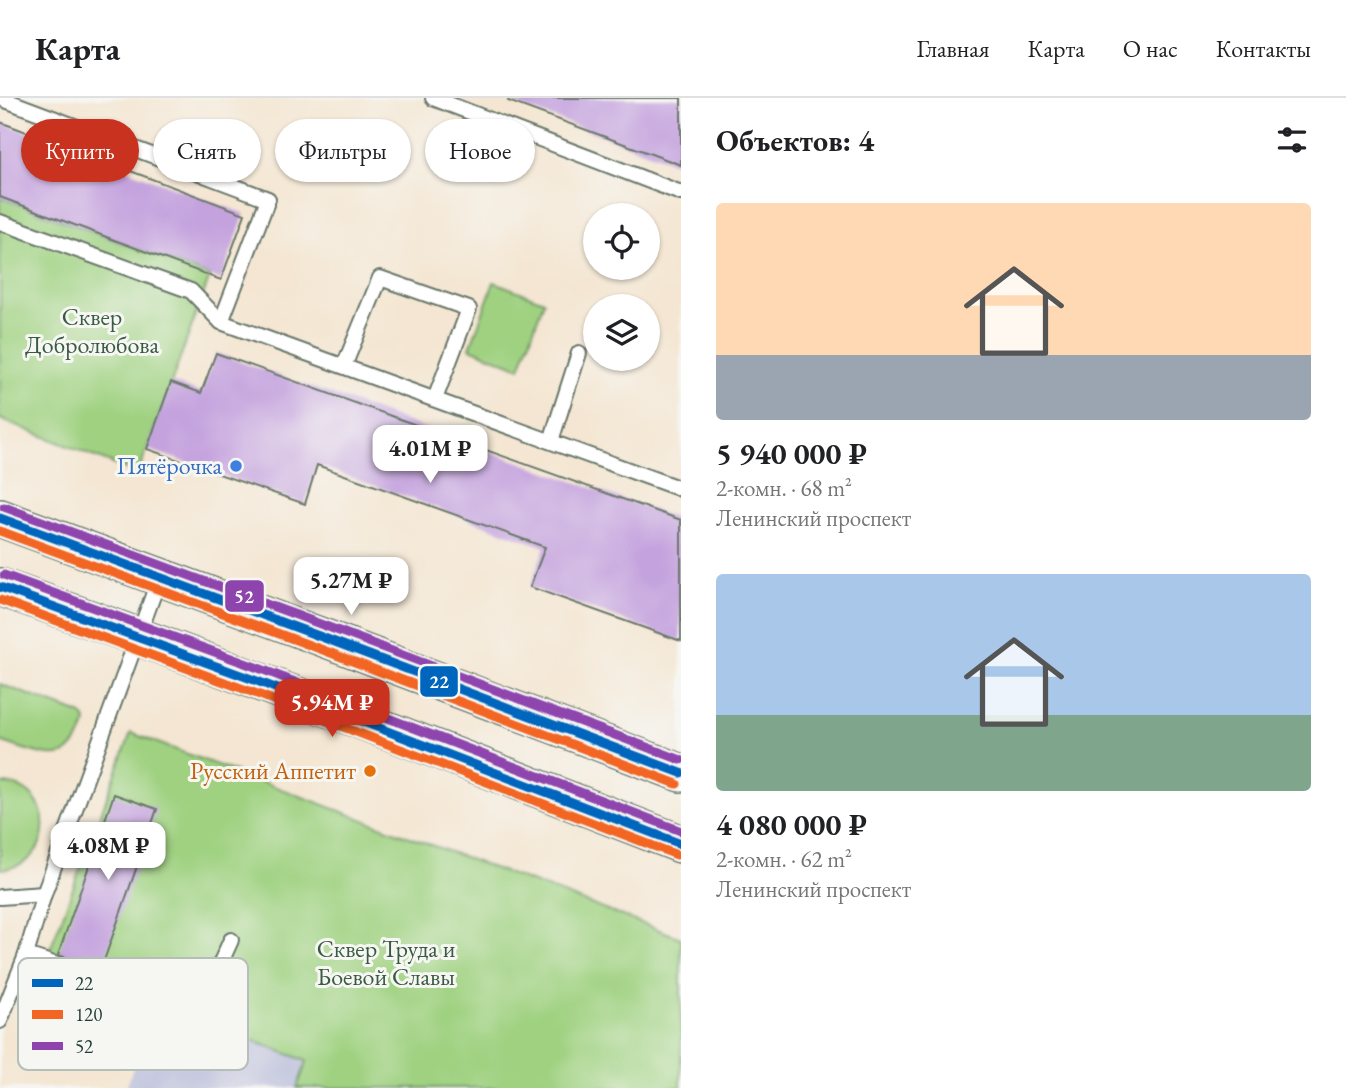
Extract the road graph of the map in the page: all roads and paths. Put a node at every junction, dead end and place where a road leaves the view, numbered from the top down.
1 (0, 98) edge
2 (433, 98) edge
3 (681, 193) edge
4 (0, 222) edge
5 (221, 322) junction
6 (579, 353) dead end
7 (344, 366) junction
8 (435, 399) junction
9 (551, 440) junction
10 (681, 489) edge
11 (0, 518) edge
12 (159, 577) junction
13 (0, 587) edge
14 (138, 635) junction
15 (681, 773) edge
16 (681, 844) edge
17 (44, 894) junction
18 (0, 897) edge
19 (231, 940) dead end
20 (26, 955) junction
21 (25, 958) edge
22 (35, 958) edge
23 (223, 958) edge
24 (18, 975) edge
25 (0, 1021) edge

1 - 5 lane
2 - 3 lane
4 - 5 lane
5 - 7 lane
6 - 9 lane
7 - 8 lane
7 - 8 lane
8 - 9 lane
9 - 10 lane
11 - 12 main road
12 - 14 lane
12 - 15 main road
13 - 14 main road
14 - 16 main road
14 - 17 lane
17 - 18 lane
17 - 20 lane
19 - 23 lane
20 - 21 lane
20 - 22 lane
24 - 25 lane

